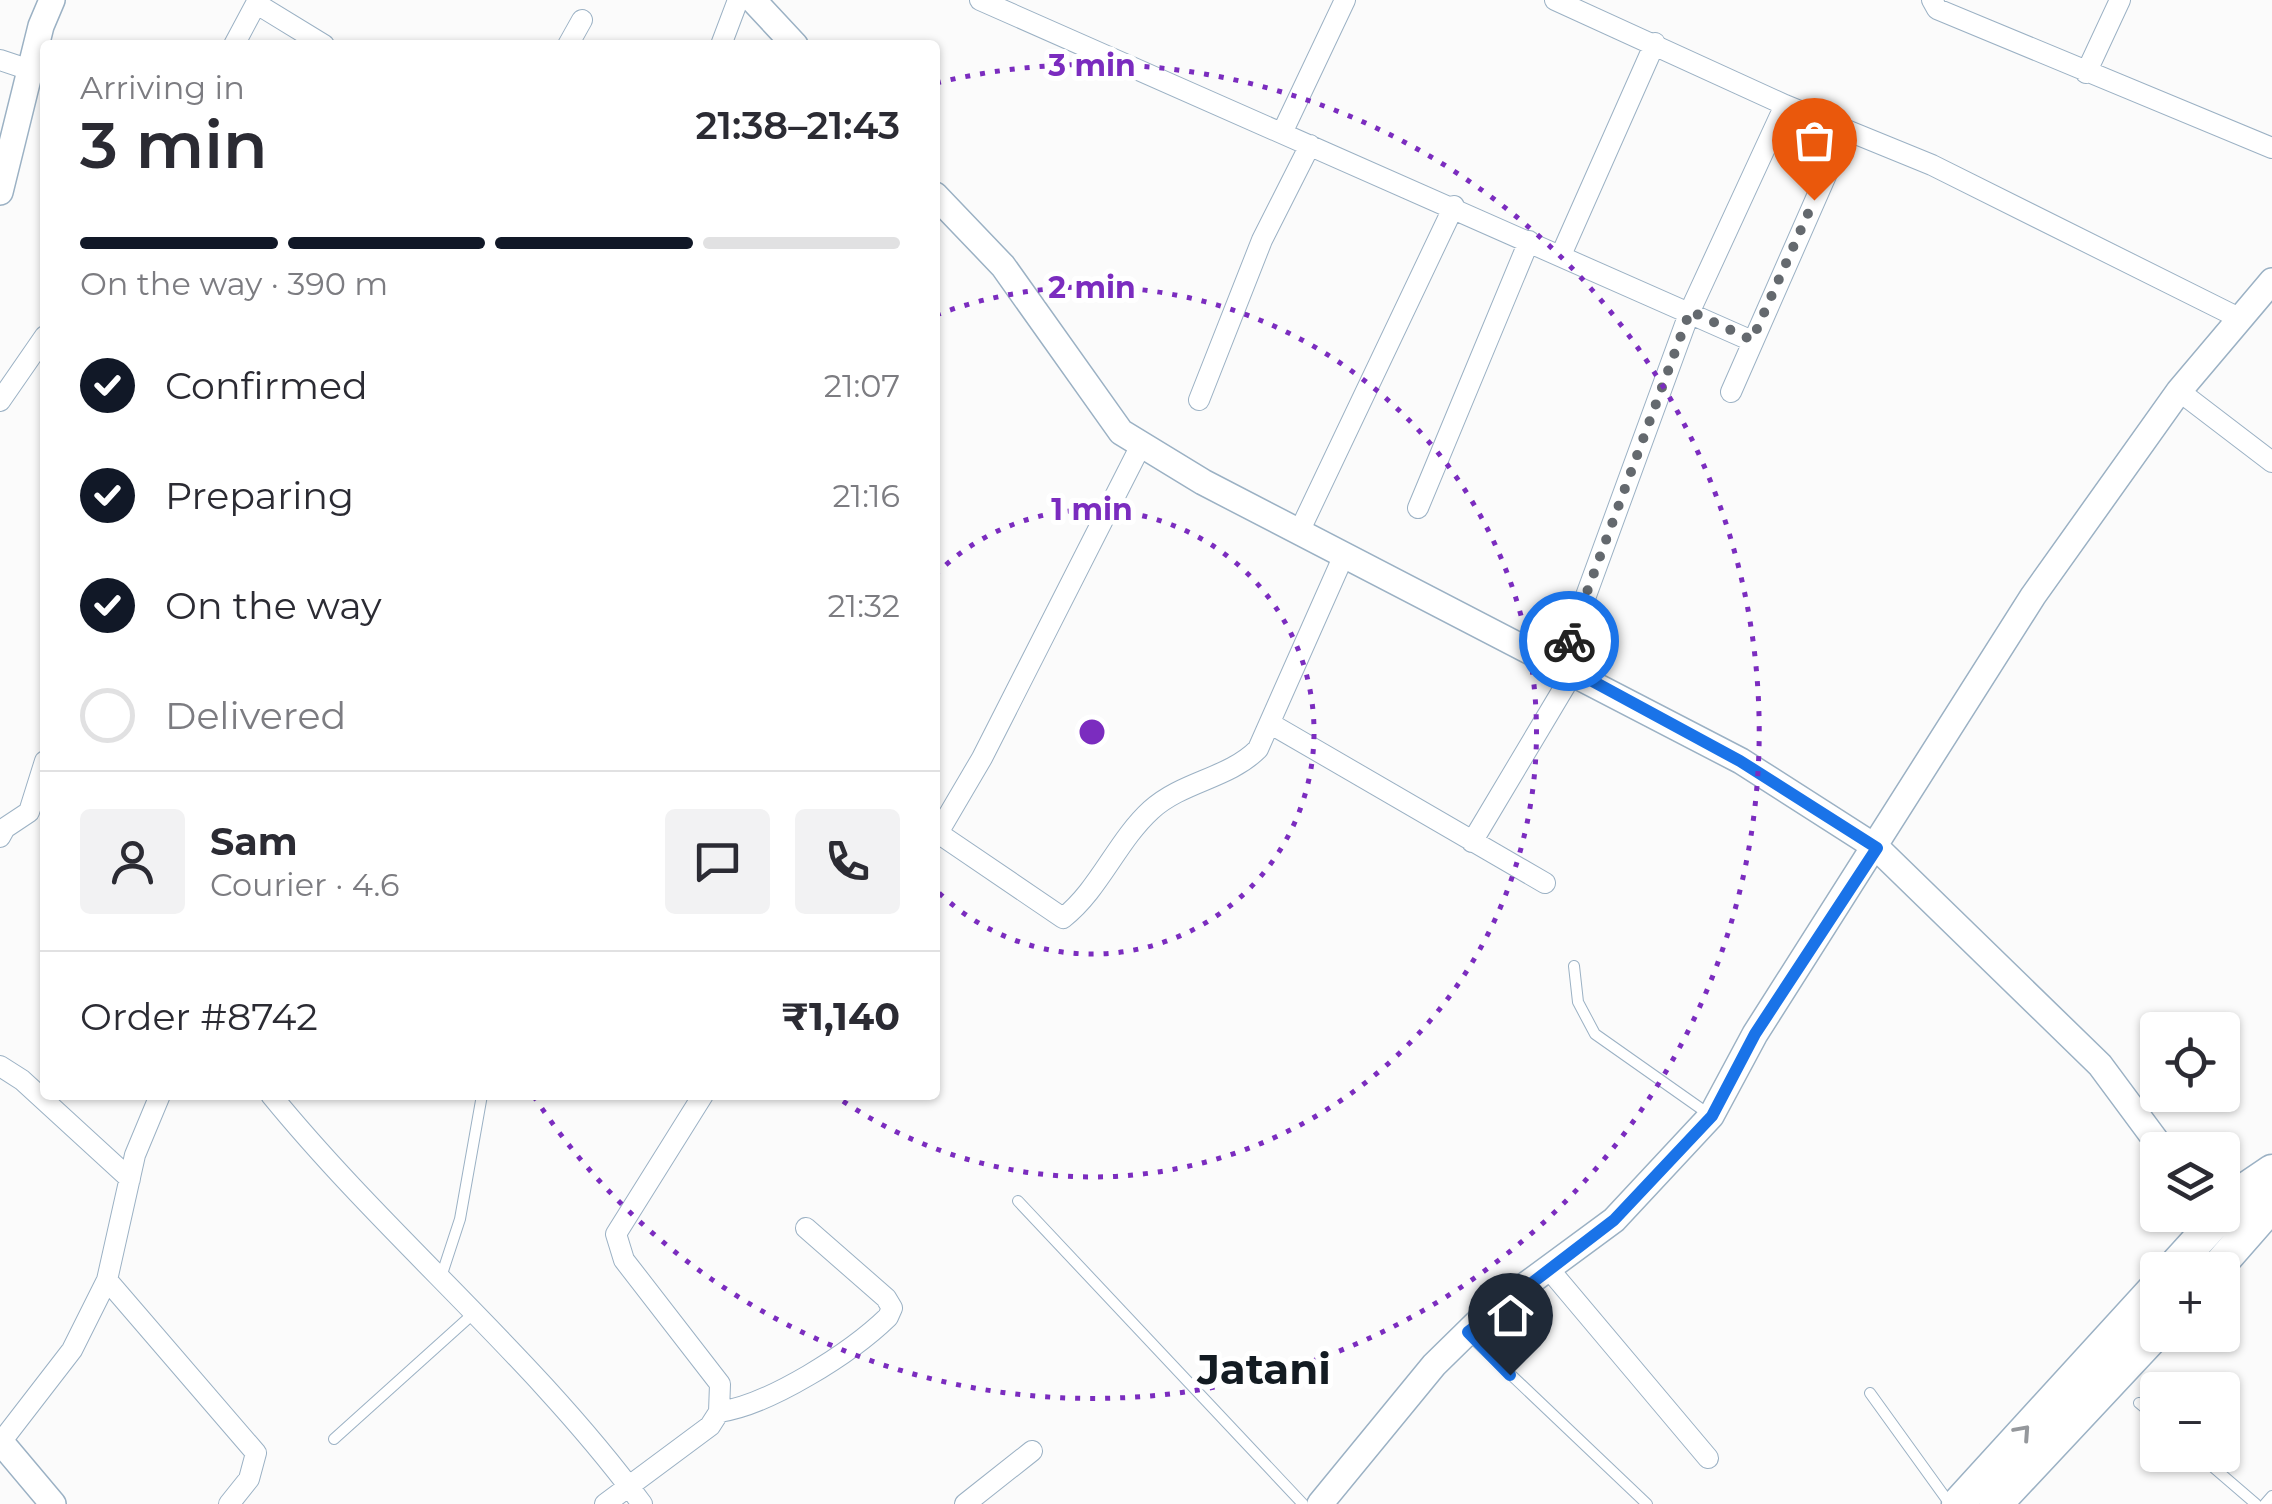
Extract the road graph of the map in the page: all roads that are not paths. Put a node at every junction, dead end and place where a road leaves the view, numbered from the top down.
1 (52, 0) edge
2 (738, 0) edge
3 (753, 0) edge
4 (980, 0) edge
5 (1344, 0) edge
6 (1555, 0) edge
7 (1932, 0) edge
8 (2117, 1) edge
9 (258, 2) edge
10 (582, 20) dead end
11 (237, 40) edge
12 (316, 40) edge
13 (571, 40) edge
14 (723, 40) edge
15 (789, 40) edge
16 (1654, 43) junction
17 (0, 60) edge
18 (30, 70) junction
19 (2086, 73) junction
20 (1786, 106) junction
21 (1846, 130) junction
22 (1282, 133) junction
23 (1310, 146) junction
24 (2272, 148) edge
25 (0, 192) edge
26 (940, 201) edge
27 (1454, 206) junction
28 (1529, 240) junction
29 (1561, 255) junction
30 (2272, 282) edge
31 (1690, 311) junction
32 (2241, 319) junction
33 (1752, 340) junction
34 (40, 343) edge
35 (2179, 391) junction
36 (1731, 392) dead end
37 (1199, 400) dead end
38 (0, 401) edge
39 (1140, 447) junction
40 (2272, 462) edge
41 (1418, 508) dead end
42 (1300, 532) junction
43 (1344, 554) junction
44 (1567, 668) junction
45 (1271, 724) junction
46 (40, 778) edge
47 (940, 826) edge
48 (0, 837) edge
49 (940, 837) edge
50 (1472, 842) junction
51 (1877, 848) junction
52 (1545, 883) dead end
53 (1574, 966) dead end
54 (0, 1066) edge
55 (40, 1096) edge
56 (44, 1100) edge
57 (158, 1100) edge
58 (275, 1100) edge
59 (481, 1100) edge
60 (701, 1100) edge
61 (1712, 1116) junction
62 (2150, 1132) edge
63 (2272, 1158) edge
64 (2272, 1171) edge
65 (130, 1179) junction
66 (1018, 1201) dead end
67 (2243, 1208) edge
68 (806, 1228) dead end
69 (2192, 1252) edge
70 (2222, 1252) edge
71 (1548, 1268) junction
72 (440, 1278) junction
73 (108, 1280) junction
74 (2140, 1305) edge
75 (474, 1313) junction
76 (1468, 1332) junction
77 (2140, 1350) edge
78 (1870, 1393) dead end
79 (719, 1412) junction
80 (334, 1440) dead end
81 (0, 1442) edge
82 (1032, 1452) dead end
83 (1708, 1458) dead end
84 (2219, 1472) edge
85 (629, 1486) junction
86 (2272, 1496) edge
87 (53, 1504) edge
88 (229, 1504) edge
89 (605, 1504) edge
90 (642, 1504) edge
91 (966, 1504) edge
92 (1304, 1504) edge
93 (1320, 1504) edge
94 (1647, 1504) edge
95 (1950, 1504) edge
96 (1958, 1504) edge
97 (1996, 1504) edge
98 (2256, 1504) edge
99 (2265, 1504) edge

1 - 18 street
2 - 14 street
3 - 15 street
4 - 22 street
5 - 22 street
6 - 16 street
7 - 19 street
8 - 19 street
9 - 11 street
9 - 12 street
10 - 13 street
16 - 20 street
16 - 29 street
17 - 18 street
18 - 25 street
19 - 24 street
20 - 21 street
20 - 31 street
21 - 32 street
21 - 33 street
22 - 23 street
23 - 27 street
23 - 37 street
26 - 39 street
27 - 28 street
27 - 42 street
28 - 29 street
28 - 41 street
29 - 31 street
30 - 32 street
31 - 33 street
31 - 44 street
32 - 35 street
33 - 36 street
34 - 38 street
35 - 40 street
35 - 51 street
39 - 42 street
39 - 47 street
42 - 43 street
43 - 44 street
43 - 45 street
44 - 50 street
44 - 51 street
45 - 49 street
45 - 50 street
46 - 48 street
50 - 52 street
51 - 61 street
51 - 62 street
53 - 61 lane
54 - 55 street
56 - 65 street
57 - 65 street
58 - 72 street
59 - 72 lane
60 - 79 street
61 - 71 street
63 - 67 street
64 - 67 main road
65 - 73 street
66 - 92 lane
67 - 69 main road
67 - 70 main road
68 - 79 street
71 - 76 street
71 - 83 street
72 - 75 street
73 - 81 street
73 - 88 street
96 -> 74 main road
75 - 80 lane
75 - 85 street
76 - 93 street
76 - 94 lane
77 - 97 main road
78 - 95 lane
79 - 85 street
81 - 87 street
82 - 91 street
84 - 98 lane
85 - 89 street
85 - 90 street
86 - 99 lane

